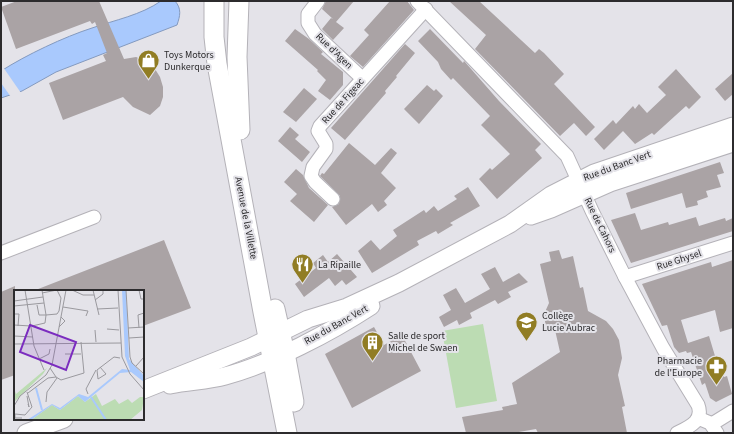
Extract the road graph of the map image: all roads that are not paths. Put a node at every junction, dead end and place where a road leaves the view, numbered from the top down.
1 (239, 1) edge
2 (318, 1) edge
3 (213, 3) edge
4 (422, 5) edge
5 (362, 78) junction
6 (733, 126) edge
7 (733, 143) edge
8 (582, 187) junction
9 (333, 199) dead end
10 (94, 217) dead end
11 (733, 243) edge
12 (1, 253) edge
13 (418, 273) junction
14 (625, 277) junction
15 (276, 346) junction
16 (144, 390) edge
17 (144, 390) edge
18 (733, 411) edge
19 (698, 418) junction
20 (61, 420) edge
21 (714, 428) edge
22 (26, 433) edge
23 (287, 433) edge
24 (300, 433) edge
25 (677, 433) edge

1 - 15 main road, Avenue de la Villette
2 - 5 street, Rue d'Agen
3 - 15 main road, Avenue de la Villette
4 - 5 street, Rue de Figeac
4 - 8 street, Rue de Cahors
5 - 9 street, Rue de Figeac
6 - 8 street, Rue du Banc Vert
7 - 8 street, Rue du Banc Vert
8 - 13 street, Rue du Banc Vert
8 - 14 street, Rue de Cahors
10 - 12 street
11 - 14 street, Rue Ghysel
13 - 15 street, Rue du Banc Vert
13 - 15 street, Rue du Banc Vert
14 - 19 street, Rue de Cahors
15 - 16 street, Rue du Banc Vert
15 - 17 street, Rue du Banc Vert
15 - 23 main road, Avenue de la Villette
15 - 24 main road, Avenue de la Villette
18 - 21 street
19 - 21 street
19 - 25 street
20 - 22 street

